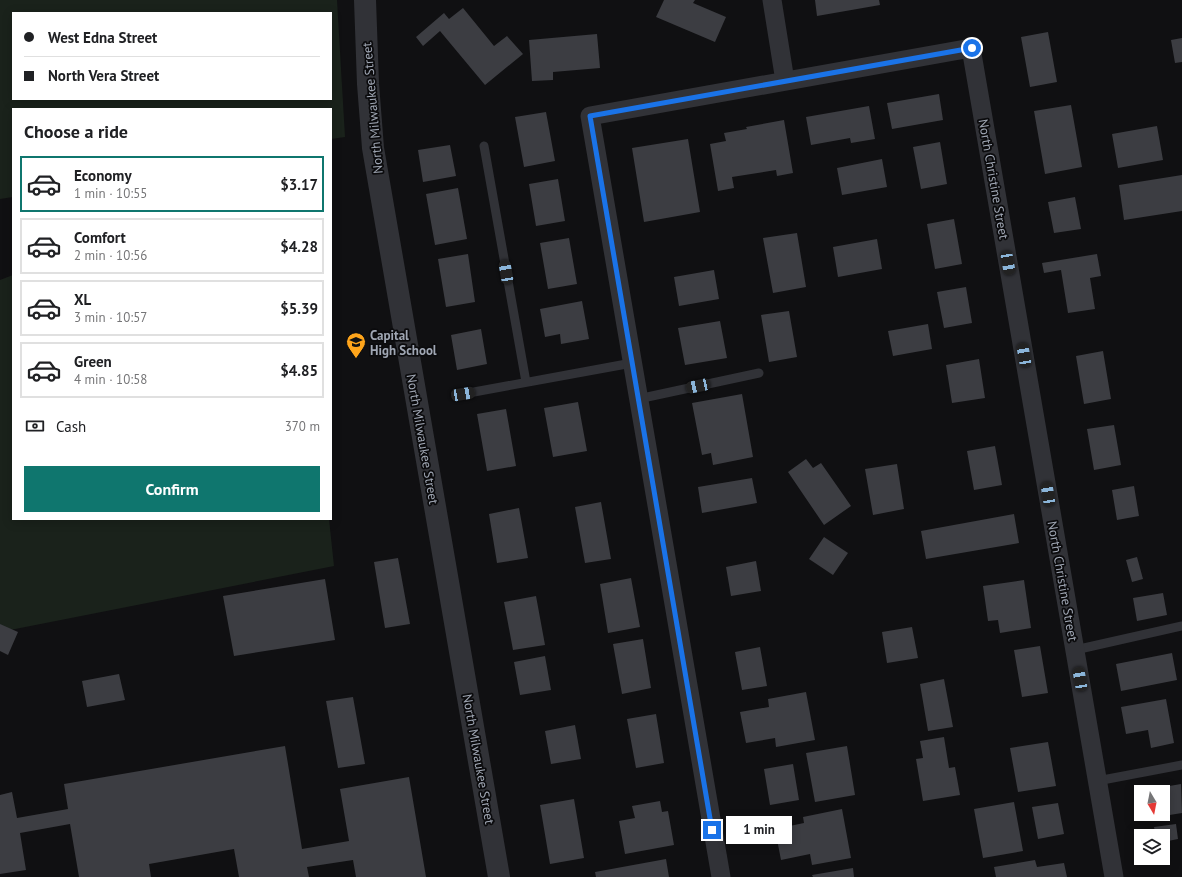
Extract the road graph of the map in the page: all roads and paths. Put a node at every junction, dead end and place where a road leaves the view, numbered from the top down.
1 (365, 0) edge
2 (772, 0) edge
3 (785, 81) junction
4 (484, 146) dead end
5 (632, 363) junction
6 (759, 373) dead end
7 (526, 382) junction
8 (463, 394) dead end
9 (638, 399) junction
10 (1182, 626) edge
11 (1075, 650) junction
12 (1182, 765) edge
13 (1097, 780) junction
14 (499, 877) edge
15 (720, 877) edge
16 (1114, 877) edge

1 - 14 street, North Milwaukee Street
2 - 3 street
3 - 5 street
3 - 11 street, North Christine Street
4 - 7 lane
5 - 7 lane
5 - 9 street
6 - 9 lane
7 - 8 lane
9 - 15 street
10 - 11 lane
11 - 13 street, North Christine Street
12 - 13 lane
13 - 16 street, North Christine Street

